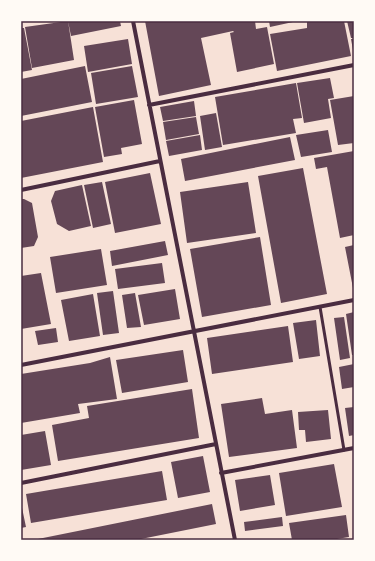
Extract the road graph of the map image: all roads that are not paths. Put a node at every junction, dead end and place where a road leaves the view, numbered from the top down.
1 (133, 21) edge
2 (354, 65) edge
3 (149, 105) junction
4 (160, 161) junction
5 (21, 190) edge
6 (354, 300) edge
7 (320, 307) junction
8 (194, 332) junction
9 (21, 365) edge
10 (216, 444) junction
11 (354, 448) edge
12 (344, 450) junction
13 (221, 473) junction
14 (21, 483) edge
15 (235, 540) edge

1 - 3 street
2 - 3 street
3 - 4 street
4 - 5 street
4 - 8 street
6 - 7 street
7 - 8 street
7 - 12 lane
8 - 9 street
8 - 10 street
10 - 13 street
10 - 14 street
11 - 12 street
12 - 13 street
13 - 15 street

